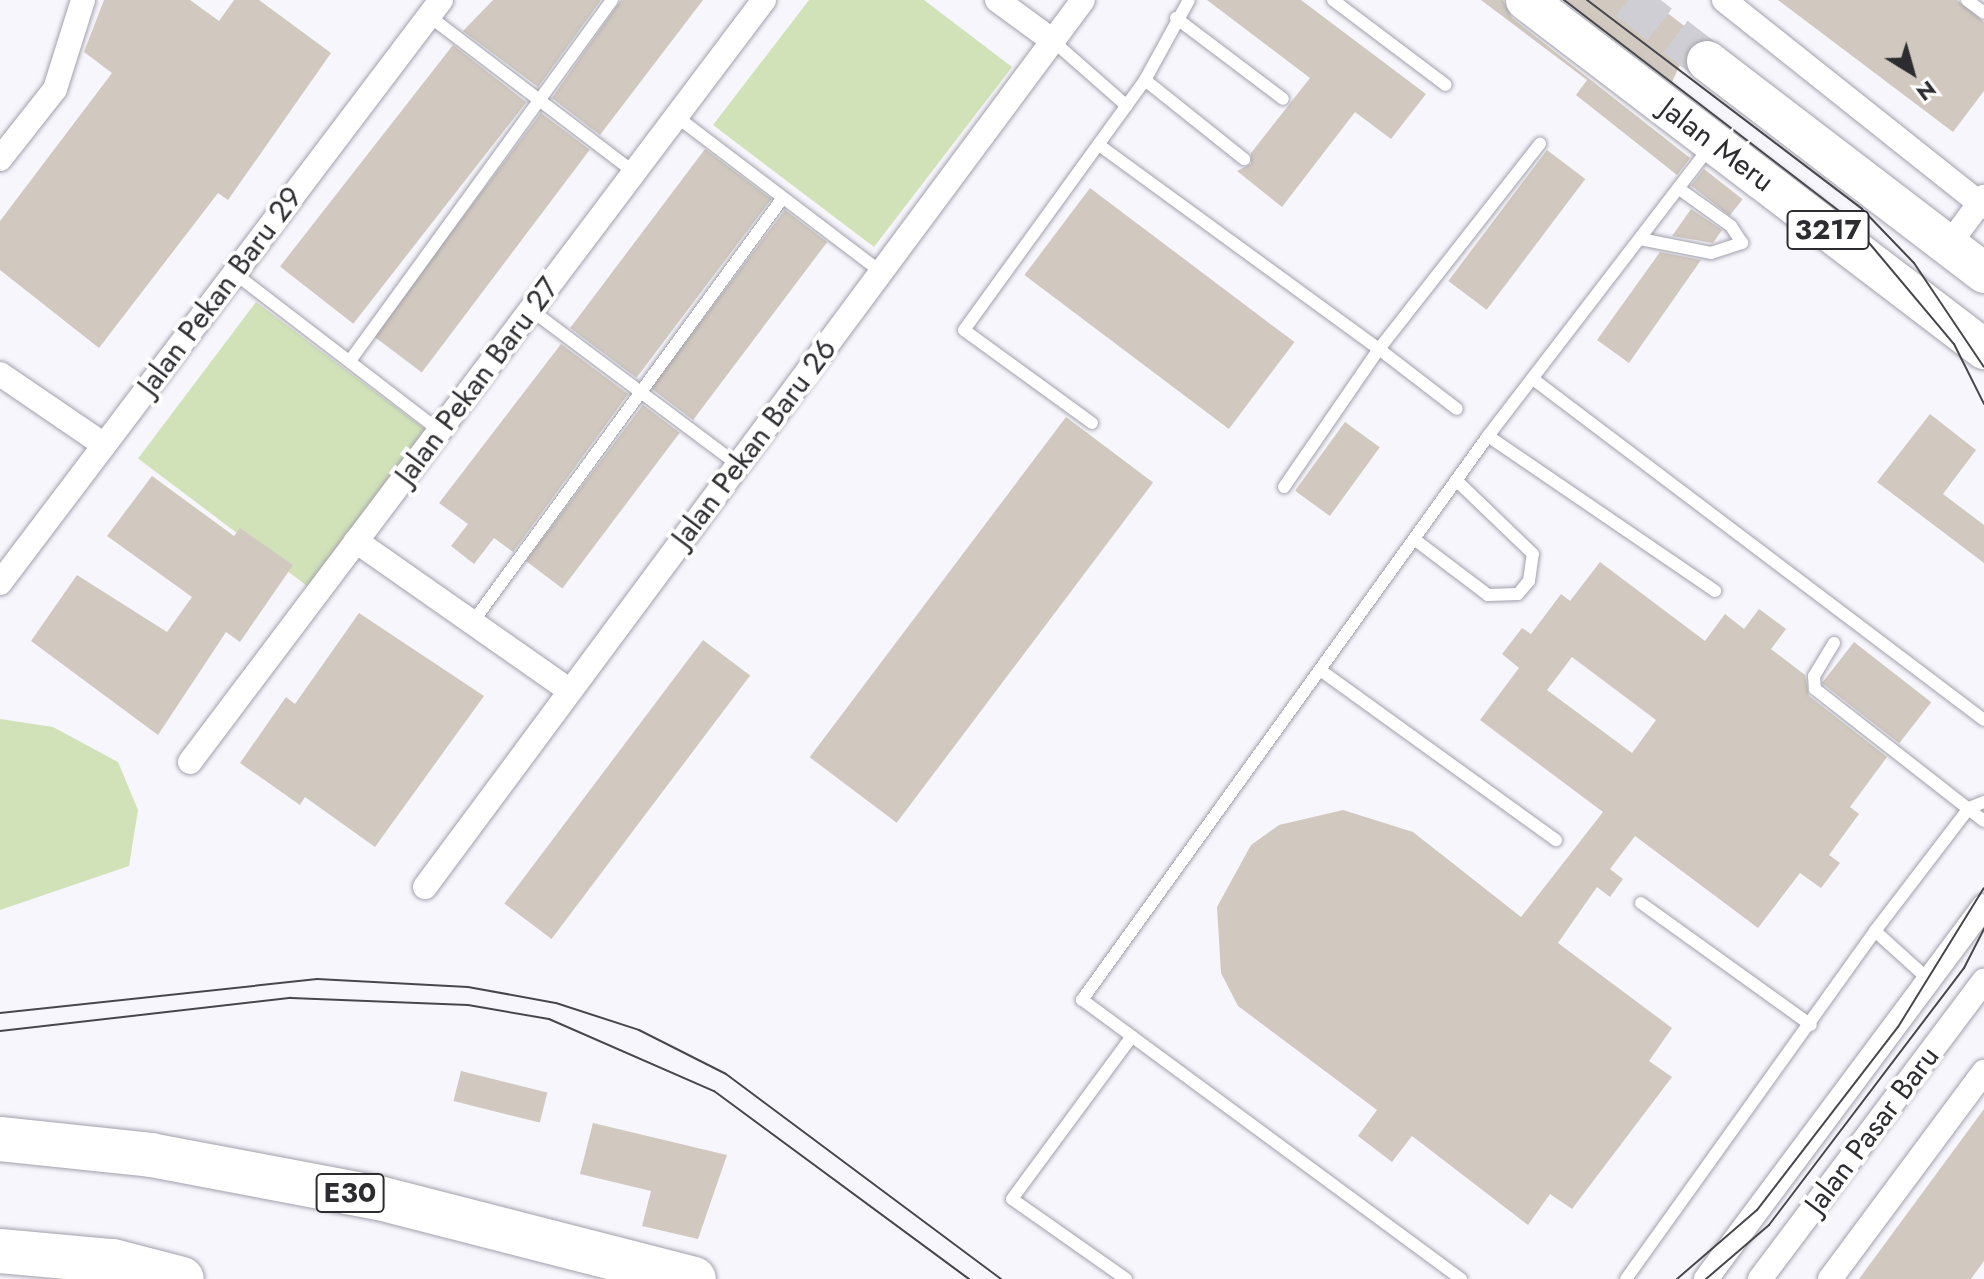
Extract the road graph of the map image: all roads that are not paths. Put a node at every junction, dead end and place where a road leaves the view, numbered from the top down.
1 (83, 0) edge
2 (612, 0) edge
3 (764, 0) edge
4 (997, 0) edge
5 (1083, 0) edge
6 (1189, 0) edge
7 (1333, 0) edge
8 (1526, 0) edge
9 (1724, 0) edge
10 (1967, 0) edge
11 (435, 8) edge
12 (1984, 13) edge
13 (1176, 18) junction
14 (1053, 41) junction
15 (1707, 61) tunnel mouth
16 (1145, 80) junction
17 (1446, 85) dead end
18 (1283, 99) dead end
19 (539, 100) junction
20 (1127, 106) junction
21 (677, 117) junction
22 (1714, 142) junction
23 (1540, 144) dead end
24 (1099, 145) junction
25 (0, 159) edge
26 (1244, 159) dead end
27 (634, 172) junction
28 (1678, 188) junction
29 (782, 199) junction
30 (1982, 202) edge
31 (1640, 239) junction
32 (1948, 246) junction
33 (881, 272) junction
34 (234, 273) junction
35 (1984, 273) edge
36 (531, 310) junction
37 (1379, 349) junction
38 (1984, 349) edge
39 (352, 358) junction
40 (0, 374) edge
41 (1533, 379) junction
42 (637, 391) junction
43 (1457, 409) dead end
44 (1092, 423) dead end
45 (440, 431) junction
46 (1488, 436) junction
47 (104, 445) junction
48 (738, 465) junction
49 (1456, 480) junction
50 (1284, 487) dead end
51 (1414, 539) junction
52 (356, 541) junction
53 (0, 583) edge
54 (1715, 591) dead end
55 (472, 623) junction
56 (1834, 643) dead end
57 (1320, 670) junction
58 (570, 691) junction
59 (1984, 720) edge
60 (190, 762) dead end
61 (1984, 802) edge
62 (1969, 808) junction
63 (1984, 821) edge
64 (1556, 840) dead end
65 (425, 887) dead end
66 (1641, 903) dead end
67 (1984, 906) edge
68 (1875, 931) junction
69 (1927, 978) junction
70 (1984, 981) edge
71 (1811, 1025) junction
72 (1132, 1036) junction
73 (1984, 1072) edge
74 (0, 1139) edge
75 (0, 1251) edge
76 (182, 1279) edge
77 (694, 1279) edge
78 (1126, 1279) edge
79 (1461, 1279) edge
80 (1626, 1279) edge
81 (1706, 1279) edge
82 (1760, 1279) edge
83 (1830, 1279) edge

1 - 25 street
2 - 19 lane
3 - 21 street, Jalan Pekan Baru 27
4 - 14 street
5 - 14 street, Jalan Pekan Baru 26
6 - 13 lane
7 - 17 lane
8 - 22 highway, Jalan Meru / 3217
9 - 30 street
10 - 12 lane
11 - 19 lane
11 - 34 street, Jalan Pekan Baru 29
13 - 16 lane
13 - 18 lane
14 - 20 lane
14 - 33 street, Jalan Pekan Baru 26
15 - 32 highway, Jalan Meru / 3217
16 - 20 lane
16 - 26 lane
19 - 27 lane
19 - 39 lane
20 - 24 lane
21 - 27 street, Jalan Pekan Baru 27
21 - 29 lane
22 - 28 lane
22 - 38 highway, Jalan Meru / 3217
23 - 37 lane
24 - 37 lane
24 - 44 lane
27 - 36 street, Jalan Pekan Baru 27
28 - 31 lane
28 - 31 lane
29 - 33 lane
29 - 42 lane
30 - 32 street
31 - 41 lane
32 - 35 highway, Jalan Meru / 3217
33 - 48 street, Jalan Pekan Baru 26
34 - 39 lane
34 - 47 street, Jalan Pekan Baru 29
36 - 42 lane
36 - 45 street, Jalan Pekan Baru 27
37 - 43 lane
37 - 50 lane
39 - 45 lane
40 - 47 street
41 - 46 lane
41 - 59 lane
42 - 48 lane
42 - 55 lane
45 - 52 street, Jalan Pekan Baru 27
46 - 49 lane
46 - 54 lane
47 - 53 street, Jalan Pekan Baru 29
48 - 58 street, Jalan Pekan Baru 26
49 - 51 lane
49 - 51 lane
51 - 57 lane
52 - 55 street
52 - 60 street, Jalan Pekan Baru 27
55 - 58 street
56 - 62 lane
57 - 64 lane
57 - 72 lane
58 - 65 street, Jalan Pekan Baru 26
61 - 62 lane
62 - 63 lane
62 - 68 lane
66 - 71 lane
67 - 69 street
68 - 69 lane
68 - 71 lane
69 - 81 street
70 - 82 street, Jalan Pasar Baru
71 - 80 lane
72 - 78 lane
72 - 79 lane
73 - 83 street
74 - 77 highway, E30
75 - 76 highway

